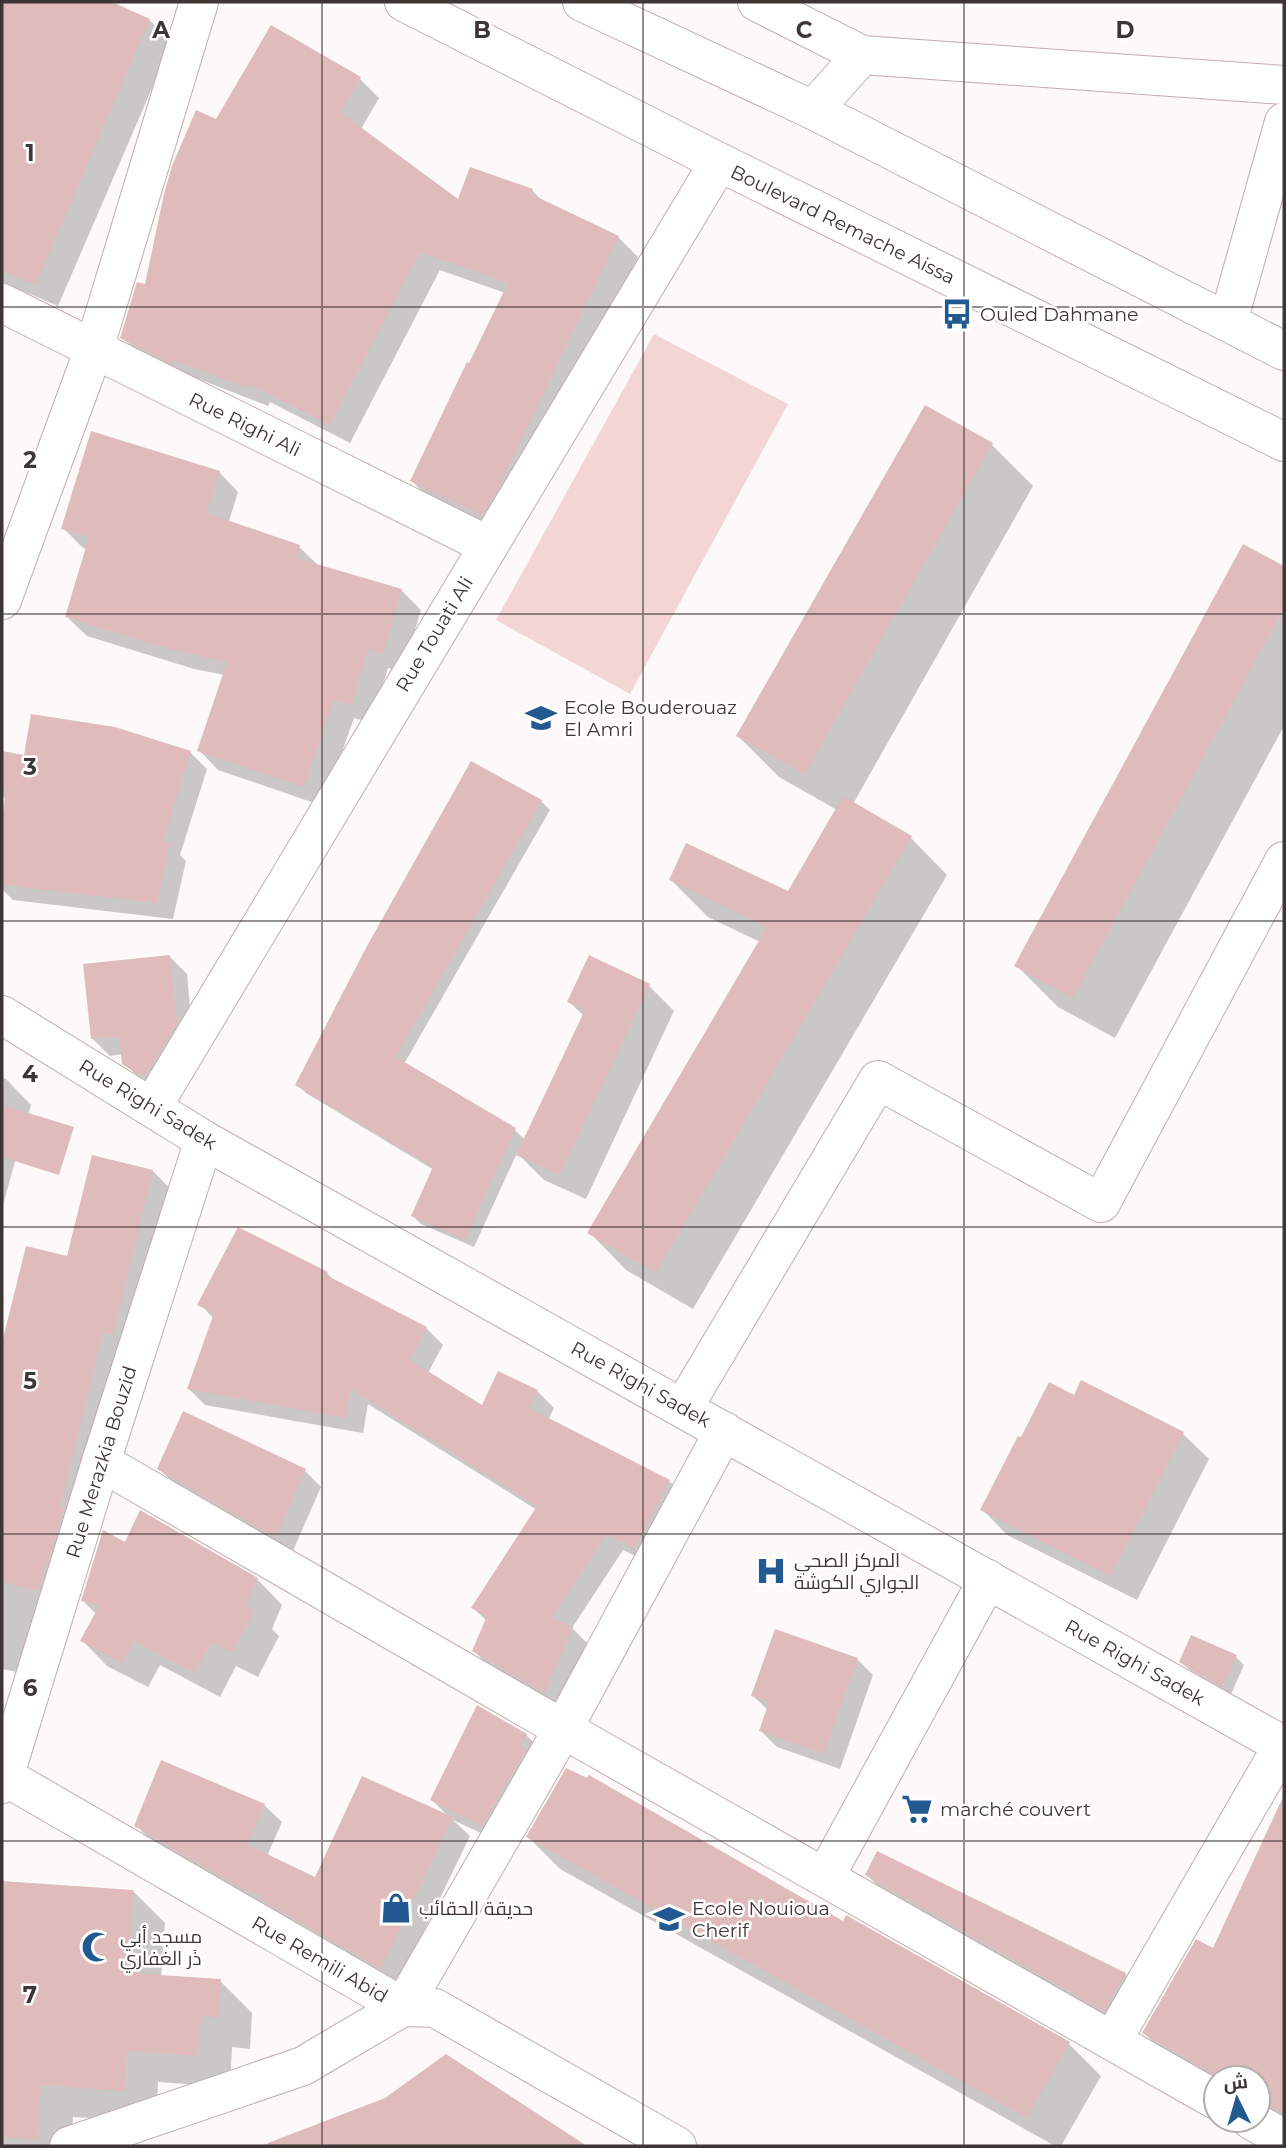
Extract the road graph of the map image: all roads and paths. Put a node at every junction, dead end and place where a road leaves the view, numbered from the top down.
1 (199, 2) edge
2 (404, 2) edge
3 (583, 2) edge
4 (757, 2) edge
5 (862, 55) junction
6 (1284, 85) edge
7 (813, 110) junction
8 (1284, 122) edge
9 (719, 162) junction
10 (2, 303) edge
11 (1228, 322) junction
12 (94, 349) junction
13 (1284, 351) edge
14 (1284, 442) edge
15 (487, 545) junction
16 (2, 600) edge
17 (1284, 860) edge
18 (2, 1015) edge
19 (152, 1107) junction
20 (204, 1140) junction
21 (683, 1408) junction
22 (724, 1431) junction
23 (100, 1462) junction
24 (988, 1580) junction
25 (563, 1729) junction
26 (1284, 1746) edge
27 (3, 1780) edge
28 (825, 1877) junction
29 (403, 2007) junction
30 (1112, 2041) junction
31 (1202, 2092) edge
32 (69, 2146) edge
33 (677, 2146) edge

1 - 12 street
2 - 9 street, Boulevard Remache Aissa
3 - 7 street
4 - 5 street
5 - 6 street
5 - 7 street
7 - 11 street
8 - 11 street
9 - 14 street, Boulevard Remache Aissa
9 - 15 street, Rue Touati Ali
10 - 12 street, Rue Righi Ali
11 - 13 street
12 - 15 street, Rue Righi Ali
12 - 16 street
15 - 19 street, Rue Touati Ali
17 - 21 street
18 - 19 street, Rue Righi Sadek
19 - 20 street, Rue Righi Sadek
20 - 21 street, Rue Righi Sadek
20 - 23 street, Rue Merazkia Bouzid
21 - 22 street, Rue Righi Sadek
22 - 24 street, Rue Righi Sadek
22 - 25 street
23 - 25 street
23 - 27 street, Rue Merazkia Bouzid
24 - 26 street, Rue Righi Sadek
24 - 28 street
25 - 28 street
25 - 29 street
26 - 30 street
27 - 29 street, Rue Remili Abid
28 - 30 street
29 - 32 street
29 - 33 street, Rue Remili Abid
30 - 31 street

